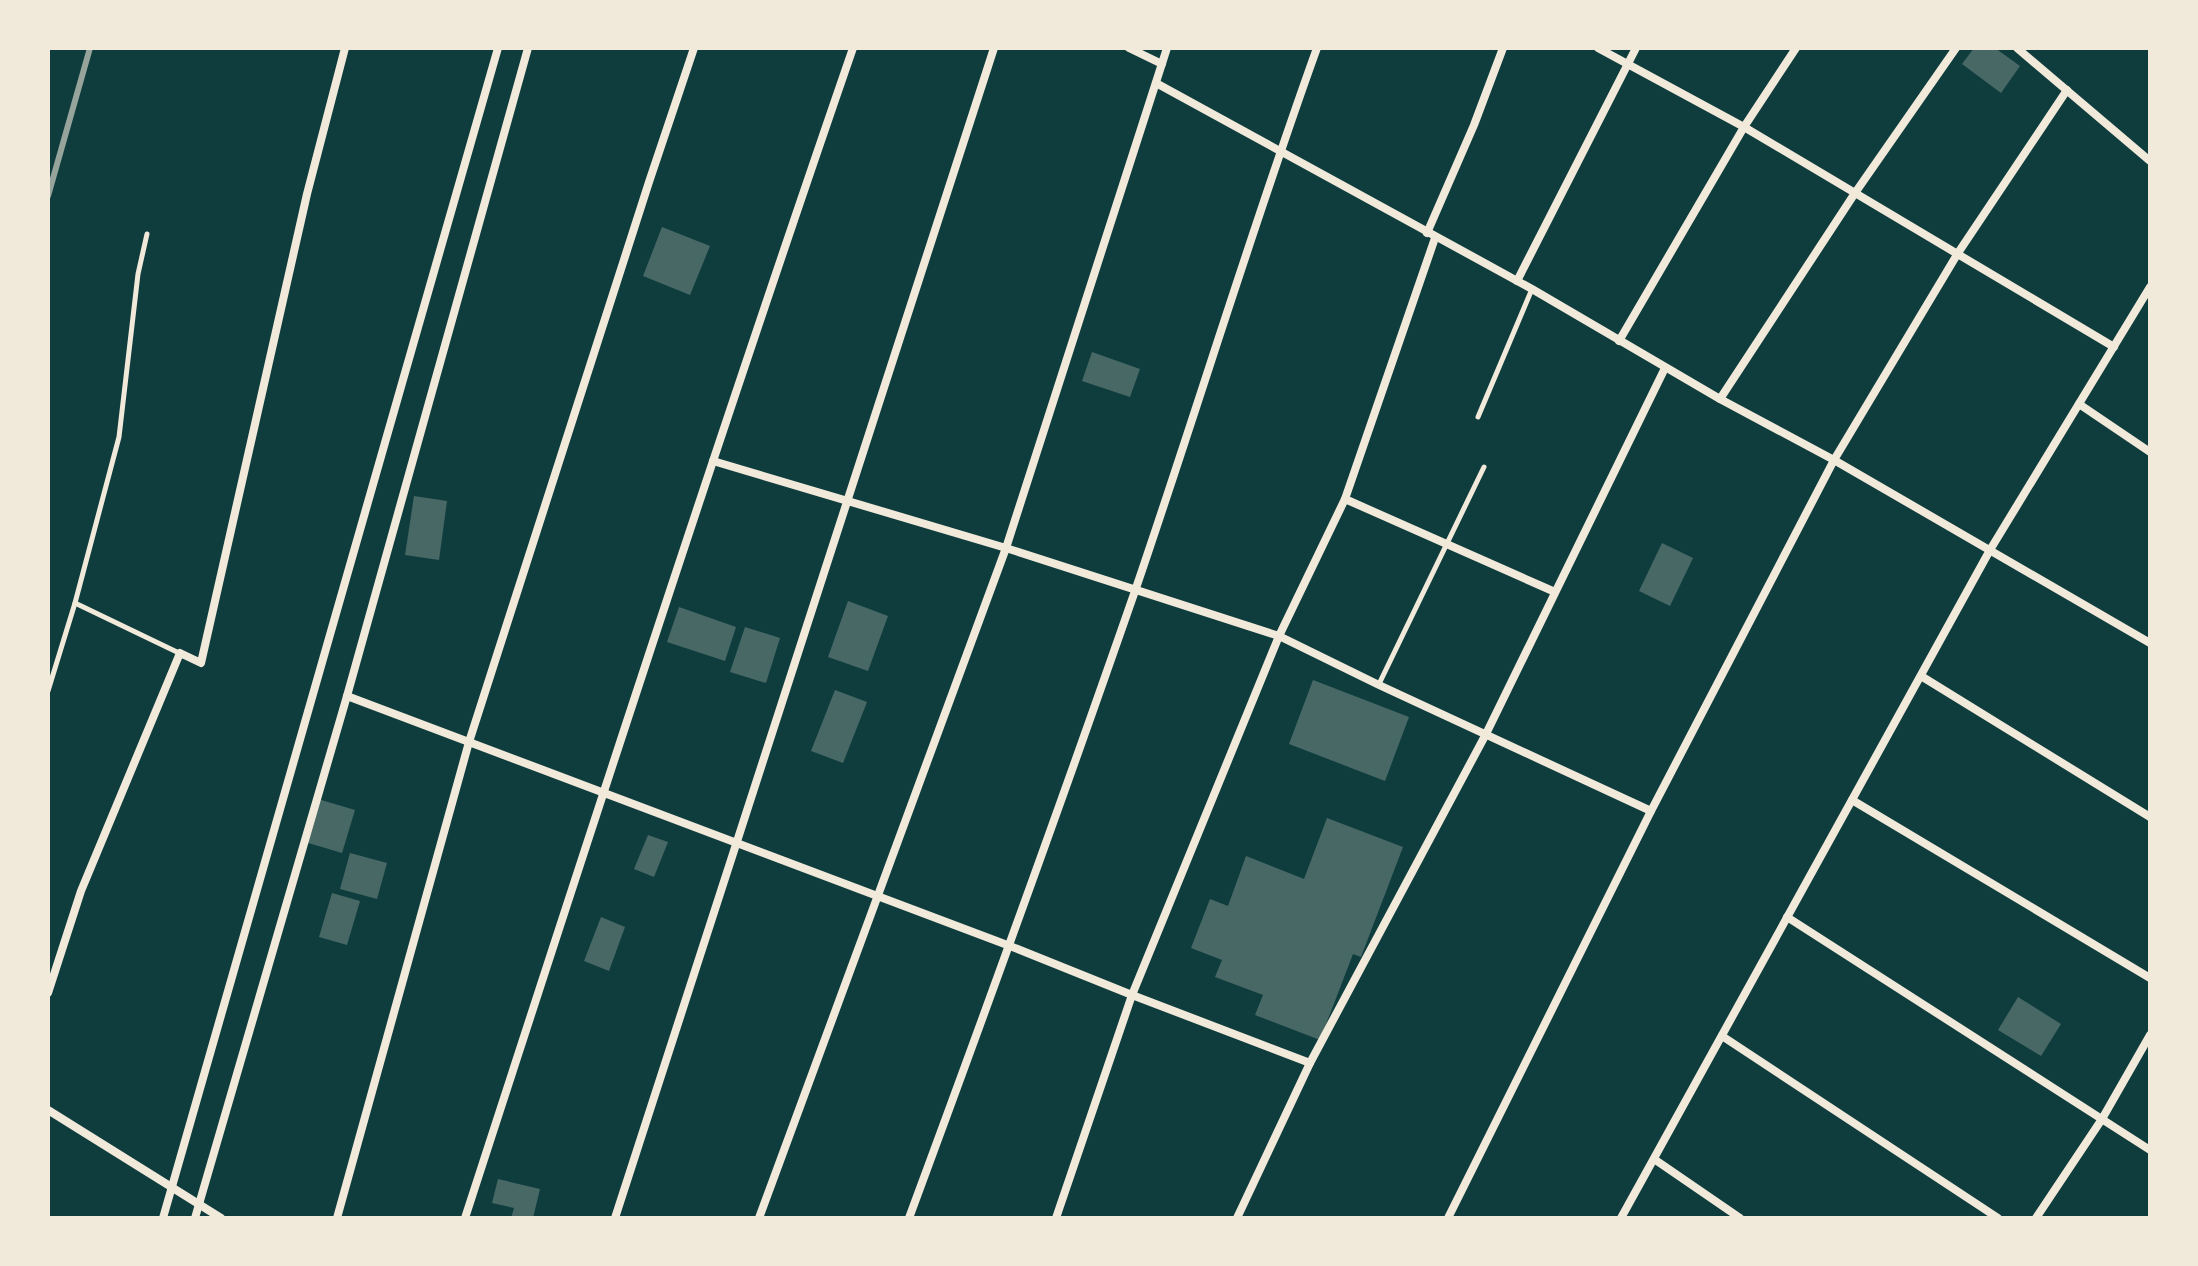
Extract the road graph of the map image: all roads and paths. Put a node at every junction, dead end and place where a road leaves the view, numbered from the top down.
1 (345, 48) edge
2 (498, 48) edge
3 (528, 48) edge
4 (694, 48) edge
5 (853, 48) edge
6 (994, 48) edge
7 (1129, 48) edge
8 (1167, 48) edge
9 (1317, 48) edge
10 (1503, 48) edge
11 (1598, 48) edge
12 (1636, 48) edge
13 (1796, 48) edge
14 (1956, 48) edge
15 (2017, 48) edge
16 (1628, 63) junction
17 (1162, 64) junction
18 (1156, 83) junction
19 (2067, 90) junction
20 (1744, 127) junction
21 (1280, 150) junction
22 (2150, 161) edge
23 (1855, 193) junction
24 (147, 234) dead end
25 (1431, 236) junction
26 (1958, 253) junction
27 (1517, 281) junction
28 (2150, 287) edge
29 (1532, 289) junction
30 (1619, 341) junction
31 (2114, 347) junction
32 (1665, 368) junction
33 (1720, 399) junction
34 (2079, 404) junction
35 (1478, 417) dead end
36 (2150, 452) edge
37 (1834, 460) junction
38 (713, 461) junction
39 (1484, 467) dead end
40 (1345, 499) junction
41 (848, 500) junction
42 (1446, 544) junction
43 (1006, 548) junction
44 (1990, 550) junction
45 (1136, 589) junction
46 (1555, 592) junction
47 (75, 603) junction
48 (1279, 636) junction
49 (2150, 643) edge
50 (180, 653) junction
51 (1921, 676) junction
52 (1379, 685) junction
53 (48, 691) edge
54 (347, 696) junction
55 (1486, 734) junction
56 (469, 742) junction
57 (603, 792) junction
58 (1852, 800) junction
59 (1651, 811) junction
60 (2150, 817) edge
61 (736, 842) junction
62 (878, 896) junction
63 (1787, 917) junction
64 (1010, 946) junction
65 (2150, 978) edge
66 (48, 993) edge
67 (1132, 995) junction
68 (2150, 1035) edge
69 (1722, 1036) junction
70 (1310, 1063) junction
71 (48, 1110) edge
72 (2102, 1119) junction
73 (2150, 1150) edge
74 (1654, 1159) junction
75 (172, 1188) junction
76 (199, 1203) junction
77 (163, 1218) edge
78 (195, 1218) edge
79 (221, 1218) edge
80 (337, 1218) edge
81 (465, 1218) edge
82 (615, 1218) edge
83 (759, 1218) edge
84 (909, 1218) edge
85 (1056, 1218) edge
86 (1237, 1218) edge
87 (1448, 1218) edge
88 (1621, 1218) edge
89 (1740, 1218) edge
90 (1998, 1218) edge
91 (2036, 1218) edge

1 - 50 street
2 - 75 street
3 - 54 street
4 - 56 street
5 - 38 street
6 - 41 street
7 - 17 street
8 - 17 street
9 - 21 street
10 - 25 street
11 - 16 street
12 - 16 street
13 - 20 street
14 - 23 street
15 - 19 street
16 - 20 street
16 - 27 street
17 - 18 street
18 - 21 street
18 - 43 street
19 - 22 street
19 - 26 street
20 - 23 street
20 - 30 street
21 - 25 street
21 - 45 street
23 - 26 street
23 - 33 street
24 - 47 lane
25 - 27 street
25 - 40 street
26 - 31 street
26 - 37 street
27 - 29 street
28 - 31 street
29 - 30 street
29 - 35 lane
30 - 32 street
31 - 34 street
32 - 33 street
32 - 46 street
33 - 37 street
34 - 36 street
34 - 44 street
37 - 44 street
37 - 59 street
38 - 41 street
38 - 57 street
39 - 42 lane
40 - 42 street
40 - 48 street
41 - 43 street
41 - 61 street
42 - 46 street
42 - 52 lane
43 - 45 street
43 - 62 street
44 - 49 street
44 - 51 street
45 - 48 street
45 - 64 street
46 - 55 street
47 - 50 lane
47 - 53 lane
48 - 52 street
48 - 67 street
50 - 66 street
51 - 58 street
51 - 60 street
52 - 55 street
54 - 56 street
54 - 76 street
55 - 59 street
55 - 70 street
56 - 57 street
56 - 80 street
57 - 61 street
57 - 81 street
58 - 63 street
58 - 65 street
59 - 87 street
61 - 62 street
61 - 82 street
62 - 64 street
62 - 83 street
63 - 69 street
63 - 72 street
64 - 67 street
64 - 84 street
67 - 70 street
67 - 85 street
68 - 72 street
69 - 74 street
69 - 90 street
70 - 86 street
71 - 75 street
72 - 73 street
72 - 91 street
74 - 88 street
74 - 89 street
75 - 76 street
75 - 77 street
76 - 78 street
76 - 79 street

